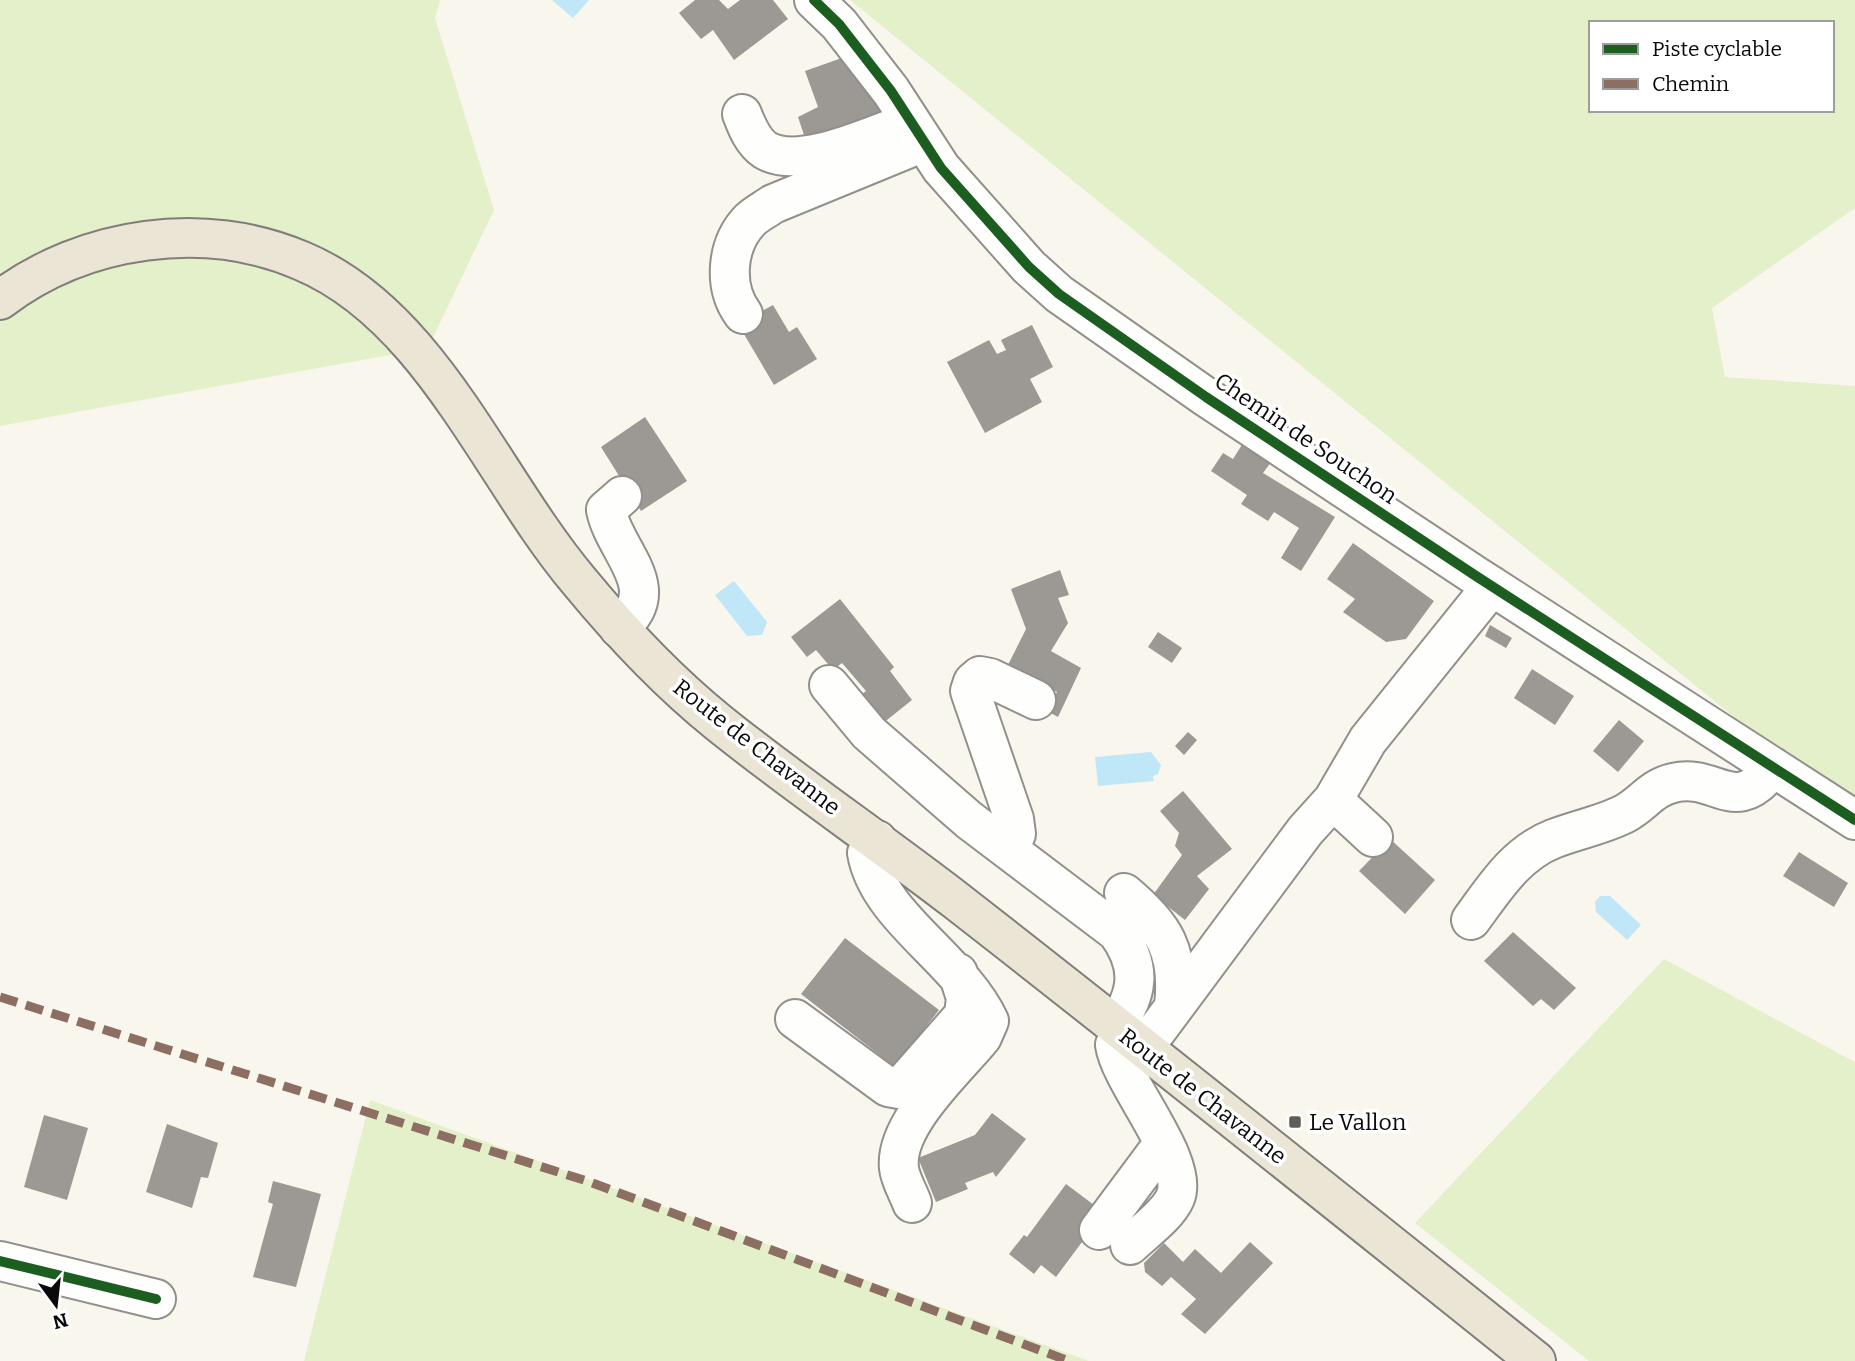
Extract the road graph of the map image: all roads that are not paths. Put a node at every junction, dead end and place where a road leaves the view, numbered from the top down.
1 (814, 0) edge
2 (742, 114) dead end
3 (917, 132) junction
4 (0, 300) edge
5 (743, 314) dead end
6 (622, 496) dead end
7 (1492, 586) junction
8 (619, 628) junction
9 (829, 685) dead end
10 (1035, 700) dead end
11 (1773, 767) junction
12 (1333, 800) junction
13 (1855, 820) edge
14 (1374, 837) dead end
15 (877, 839) junction
16 (1008, 849) junction
17 (1124, 892) dead end
18 (1471, 920) dead end
19 (958, 973) junction
20 (1174, 1006) junction
21 (795, 1019) dead end
22 (1127, 1037) junction
23 (912, 1203) dead end
24 (1114, 1237) dead end
25 (0, 1261) edge
26 (156, 1299) dead end
27 (1536, 1361) edge

1 - 3 street, Chemin de Souchon
2 - 3 street
3 - 5 street
3 - 7 street, Chemin de Souchon
4 - 8 main road, Route de Chavanne
6 - 8 street
7 - 11 street, Chemin de Souchon
7 - 12 street
8 - 15 main road, Route de Chavanne
9 - 16 street
10 - 16 street
11 - 13 street, Chemin de Souchon
11 - 18 street
12 - 14 street
12 - 20 street
15 - 19 street
15 - 22 main road, Route de Chavanne
16 - 22 street
17 - 20 street
19 - 21 street
19 - 23 street
20 - 22 street
22 - 24 street
22 - 27 main road, Route de Chavanne
25 - 26 street

